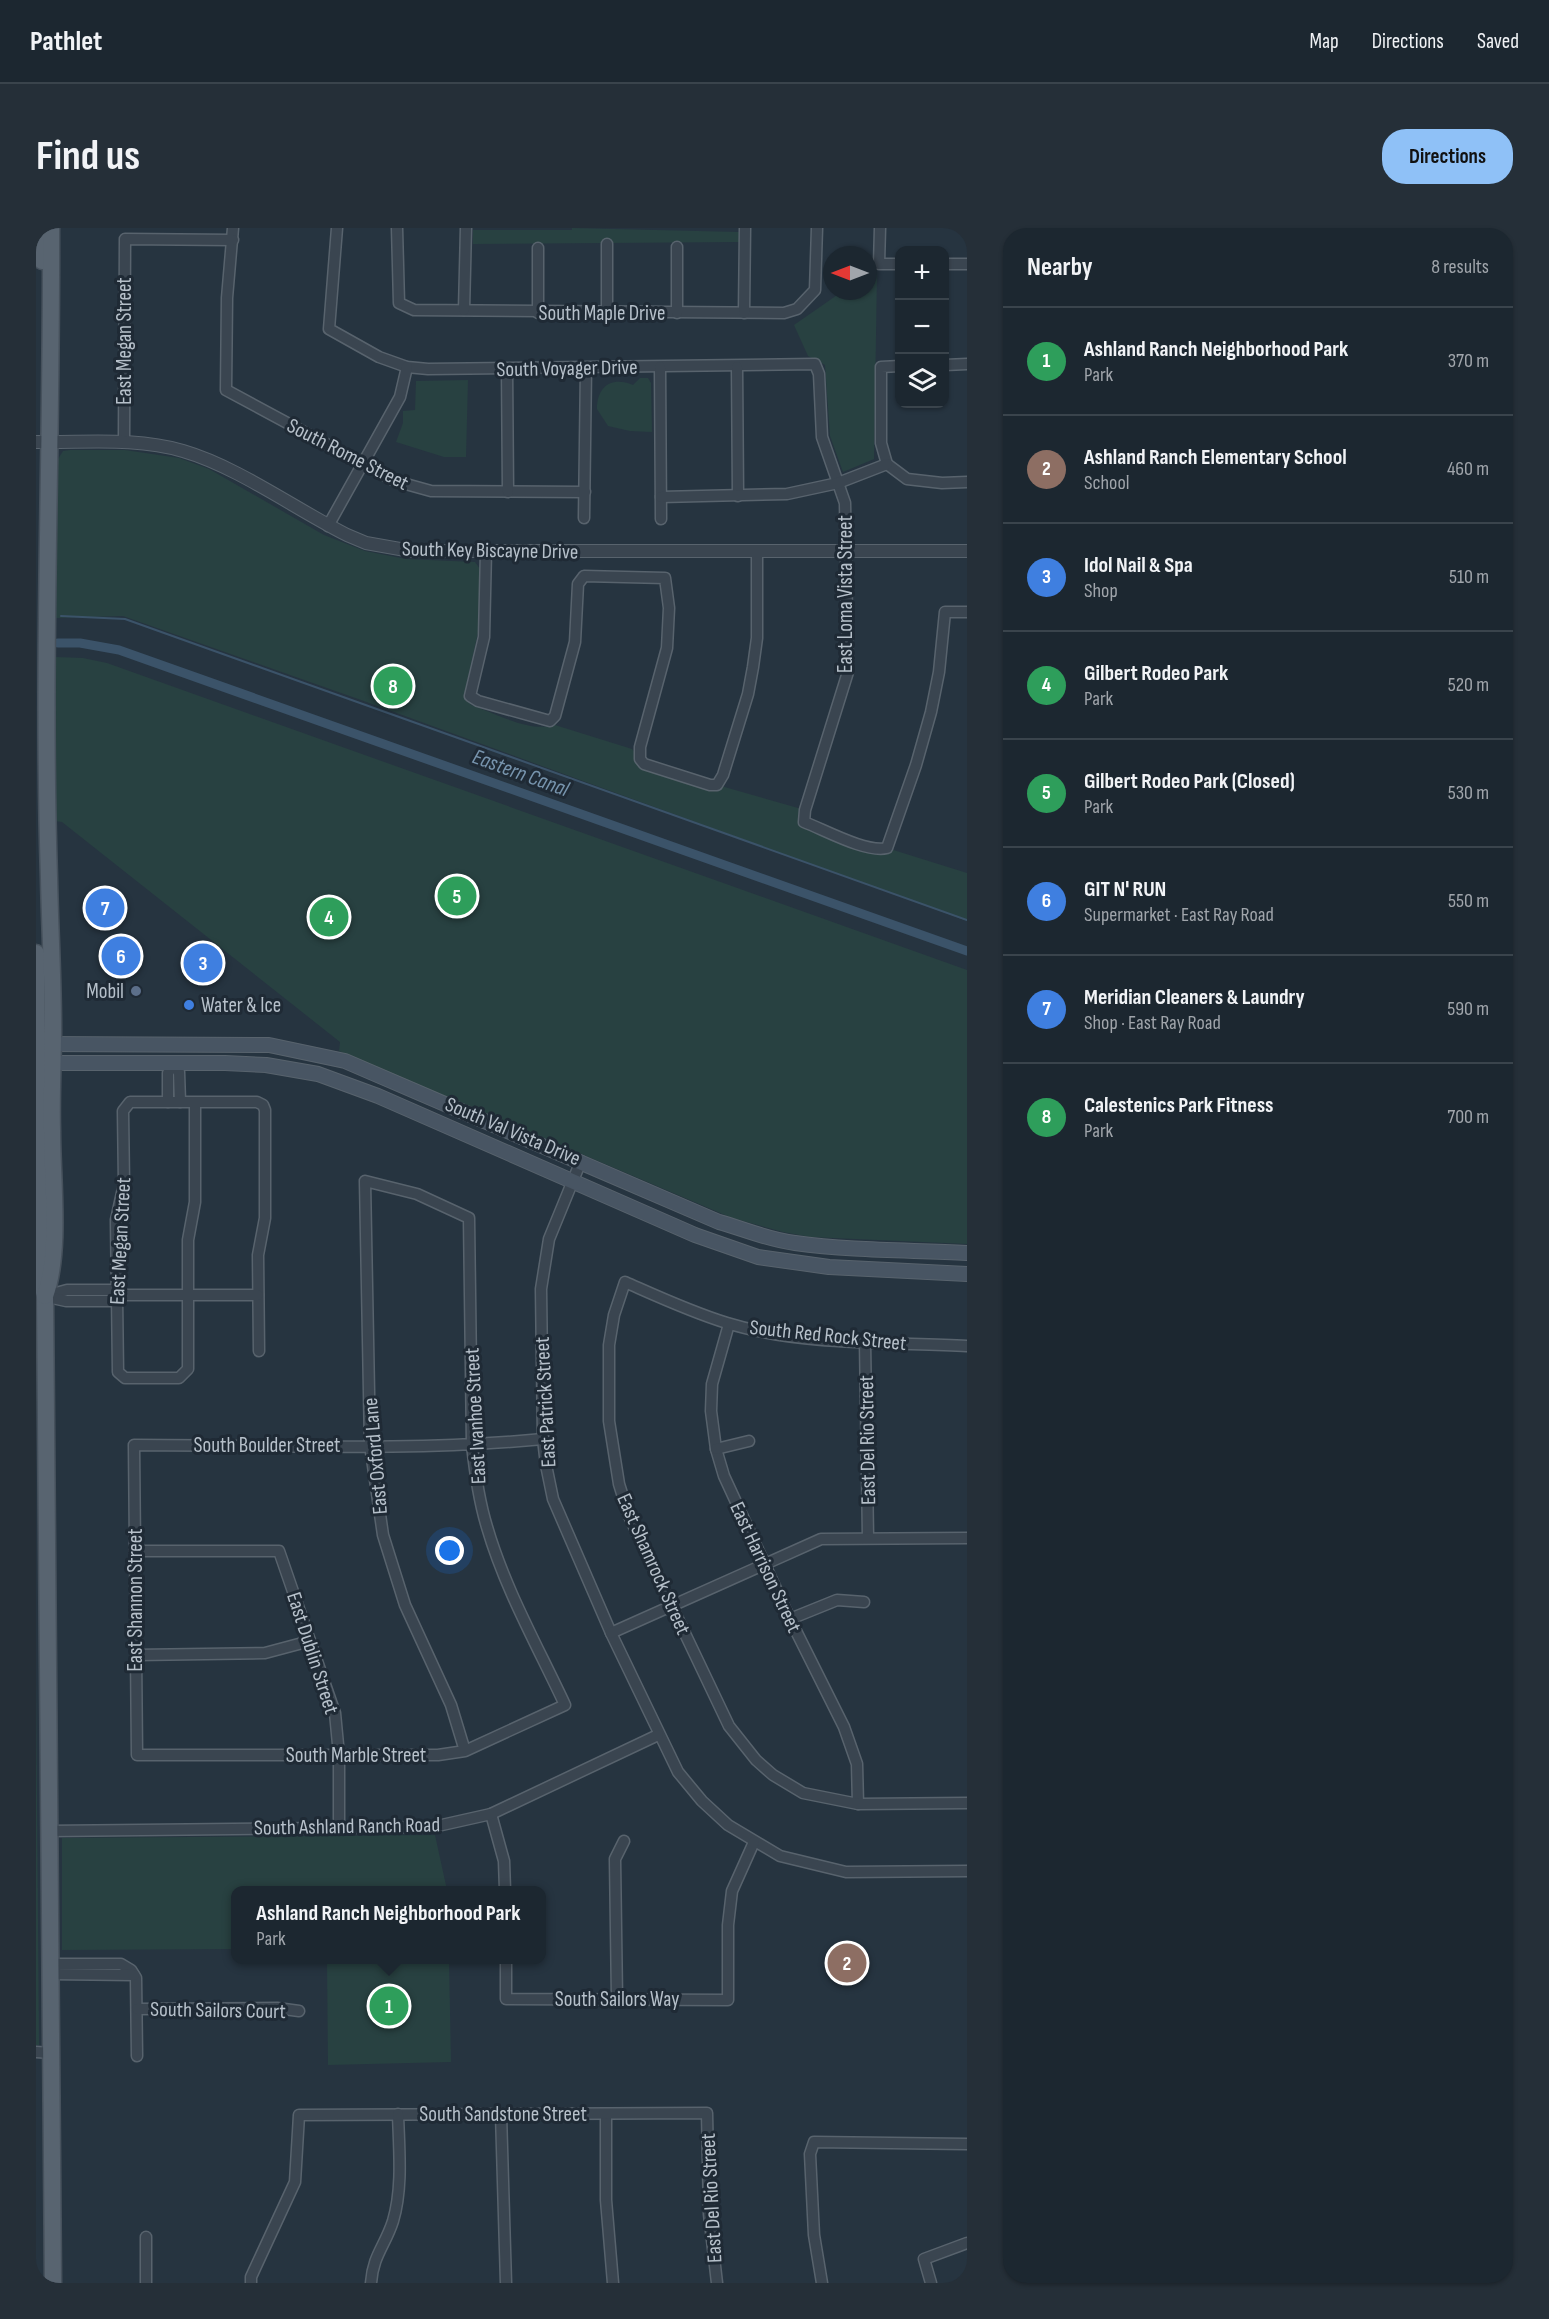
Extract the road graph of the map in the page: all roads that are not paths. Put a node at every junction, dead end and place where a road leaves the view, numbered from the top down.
1 (51, 228) edge
2 (233, 228) edge
3 (336, 228) edge
4 (397, 228) edge
5 (466, 228) edge
6 (745, 228) edge
7 (817, 228) edge
8 (880, 228) edge
9 (36, 231) edge
10 (233, 240) junction
11 (607, 244) dead end
12 (677, 247) dead end
13 (538, 248) dead end
14 (895, 264) edge
15 (949, 264) edge
16 (967, 264) edge
17 (51, 293) junction
18 (464, 310) junction
19 (538, 313) junction
20 (606, 313) junction
21 (677, 313) junction
22 (744, 313) junction
23 (815, 364) joint
24 (967, 364) edge
25 (949, 365) edge
26 (895, 366) edge
27 (407, 367) junction
28 (660, 367) junction
29 (737, 367) junction
30 (586, 368) junction
31 (507, 369) junction
32 (44, 442) edge
33 (124, 442) junction
34 (363, 462) junction
35 (888, 464) junction
36 (967, 482) edge
37 (838, 483) junction
38 (508, 492) junction
39 (585, 492) junction
40 (738, 496) junction
41 (661, 498) junction
42 (584, 518) dead end
43 (661, 519) dead end
44 (328, 526) junction
45 (486, 551) junction
46 (846, 551) junction
47 (967, 551) edge
48 (757, 552) junction
49 (967, 612) edge
50 (36, 808) edge
51 (48, 852) junction
52 (36, 953) edge
53 (42, 1044) edge
54 (175, 1044) junction
55 (42, 1063) edge
56 (175, 1063) junction
57 (391, 1080) junction
58 (384, 1099) junction
59 (174, 1102) junction
60 (195, 1102) junction
61 (581, 1161) junction
62 (573, 1179) junction
63 (364, 1181) joint
64 (967, 1253) edge
65 (967, 1274) edge
66 (625, 1282) joint
67 (117, 1295) junction
68 (188, 1295) junction
69 (258, 1295) junction
70 (45, 1296) junction
71 (729, 1324) junction
72 (865, 1341) junction
73 (967, 1346) edge
74 (259, 1351) dead end
75 (543, 1438) junction
76 (749, 1441) dead end
77 (134, 1445) joint
78 (369, 1445) junction
79 (472, 1446) junction
80 (716, 1449) junction
81 (41, 1524) edge
82 (868, 1538) junction
83 (967, 1538) edge
84 (135, 1551) junction
85 (764, 1563) junction
86 (864, 1602) dead end
87 (671, 1607) junction
88 (790, 1619) junction
89 (610, 1633) junction
90 (310, 1641) junction
91 (136, 1655) junction
92 (565, 1705) joint
93 (658, 1735) junction
94 (465, 1751) junction
95 (137, 1755) joint
96 (339, 1755) junction
97 (967, 1803) edge
98 (858, 1804) junction
99 (491, 1814) junction
100 (339, 1828) junction
101 (49, 1831) junction
102 (624, 1841) dead end
103 (754, 1842) junction
104 (967, 1871) edge
105 (505, 1886) edge
106 (506, 1964) edge
107 (50, 1969) junction
108 (617, 1999) junction
109 (136, 2009) junction
110 (299, 2011) dead end
111 (44, 2052) edge
112 (137, 2056) dead end
113 (707, 2113) joint
114 (398, 2114) junction
115 (501, 2114) junction
116 (606, 2114) junction
117 (967, 2144) edge
118 (147, 2237) dead end
119 (967, 2243) edge
120 (53, 2283) edge
121 (146, 2283) edge
122 (251, 2283) edge
123 (371, 2283) edge
124 (507, 2283) edge
125 (613, 2283) edge
126 (717, 2283) edge
127 (822, 2283) edge
128 (931, 2283) edge

1 - 17 main road
2 - 10 street
3 - 27 street, South Voyager Drive
4 - 18 street, South Maple Drive
5 - 18 street
6 - 22 street
7 - 22 street, South Maple Drive
8 - 14 street
9 - 17 main road
10 - 33 street, East Megan Street
10 - 34 street, South Rome Street
11 - 20 street
12 - 21 street
13 - 19 street
15 - 16 street
17 - 32 main road
18 - 19 street, South Maple Drive
19 - 20 street, South Maple Drive
20 - 21 street, South Maple Drive
21 - 22 street, South Maple Drive
23 - 29 street, South Voyager Drive
23 - 37 street, East Loma Vista Street
24 - 25 street
26 - 35 street
27 - 31 street, South Voyager Drive
27 - 34 street
28 - 29 street, South Voyager Drive
28 - 30 street, South Voyager Drive
28 - 41 street
29 - 40 street
30 - 31 street, South Voyager Drive
30 - 39 street
31 - 38 street
32 - 33 street, South Key Biscayne Drive
32 - 51 main road
33 - 44 street, South Key Biscayne Drive
34 - 38 street, South Rome Street
34 - 44 street
35 - 36 street
35 - 37 street
37 - 40 street
37 - 46 street, East Loma Vista Street
38 - 39 street, South Rome Street
39 - 42 street
40 - 41 street
41 - 43 street
44 - 45 street, South Key Biscayne Drive
45 - 48 street, South Key Biscayne Drive
45 - 48 street
46 - 47 street, South Key Biscayne Drive
46 - 48 street, South Key Biscayne Drive
46 - 49 street, East Loma Vista Street
50 - 51 main road
51 - 53 main road
52 - 53 main road
53 - 54 main road, South Val Vista Drive
53 - 55 main road
54 - 56 main road
54 - 57 main road, South Val Vista Drive
55 - 56 main road, South Val Vista Drive
55 - 70 main road
56 - 58 main road, South Val Vista Drive
56 - 59 street
57 - 58 main road
57 - 61 main road, South Val Vista Drive
58 - 62 main road, South Val Vista Drive
59 - 60 street
59 - 67 street, East Megan Street
60 - 68 street
60 - 69 street
61 - 62 street, East Patrick Street
61 - 64 main road, South Val Vista Drive
62 - 65 main road, South Val Vista Drive
62 - 75 street, East Patrick Street
63 - 78 street, East Oxford Lane
63 - 79 street, East Ivanhoe Street
66 - 71 street, South Red Rock Street
66 - 87 street, East Shamrock Street
67 - 68 street
67 - 68 street, East Megan Street
67 - 70 street
68 - 69 street
69 - 74 street
70 - 81 main road
71 - 72 street, South Red Rock Street
71 - 80 street, East Harrison Street
72 - 73 street, South Red Rock Street
72 - 82 street, East Del Rio Street
75 - 79 street, South Boulder Street
75 - 89 street, East Patrick Street
76 - 80 street
77 - 78 street, South Boulder Street
77 - 84 street, East Shannon Street
78 - 79 street, South Boulder Street
78 - 94 street, East Oxford Lane
79 - 92 street, East Ivanhoe Street
80 - 85 street, East Harrison Street
81 - 101 main road
82 - 83 street
82 - 85 street
84 - 90 street, East Dublin Street
84 - 91 street, East Shannon Street
85 - 87 street
85 - 88 street, East Harrison Street
86 - 88 street
87 - 89 street
87 - 98 street, East Shamrock Street
88 - 98 street, East Harrison Street
89 - 93 street, East Patrick Street
90 - 91 street
90 - 96 street, East Dublin Street
91 - 95 street, East Shannon Street
92 - 94 street, South Marble Street
93 - 99 street, South Ashland Ranch Road
93 - 103 street
94 - 96 street, South Marble Street
95 - 96 street, South Marble Street
96 - 100 street, East Dublin Street
97 - 98 street
99 - 100 street, South Ashland Ranch Road
99 - 105 street
100 - 101 street, South Ashland Ranch Road
101 - 107 main road
102 - 108 street
103 - 104 street
103 - 108 street, South Sailors Way
106 - 108 street, South Sailors Way
107 - 109 street
107 - 111 main road
109 - 110 street, South Sailors Court
109 - 112 street
111 - 120 main road
113 - 116 street, South Sandstone Street
113 - 126 street, East Del Rio Street
114 - 115 street, South Sandstone Street
114 - 122 street, South Sandstone Street
114 - 123 street
115 - 116 street, South Sandstone Street
115 - 124 street
116 - 125 street
117 - 127 street
118 - 121 street
119 - 128 street

